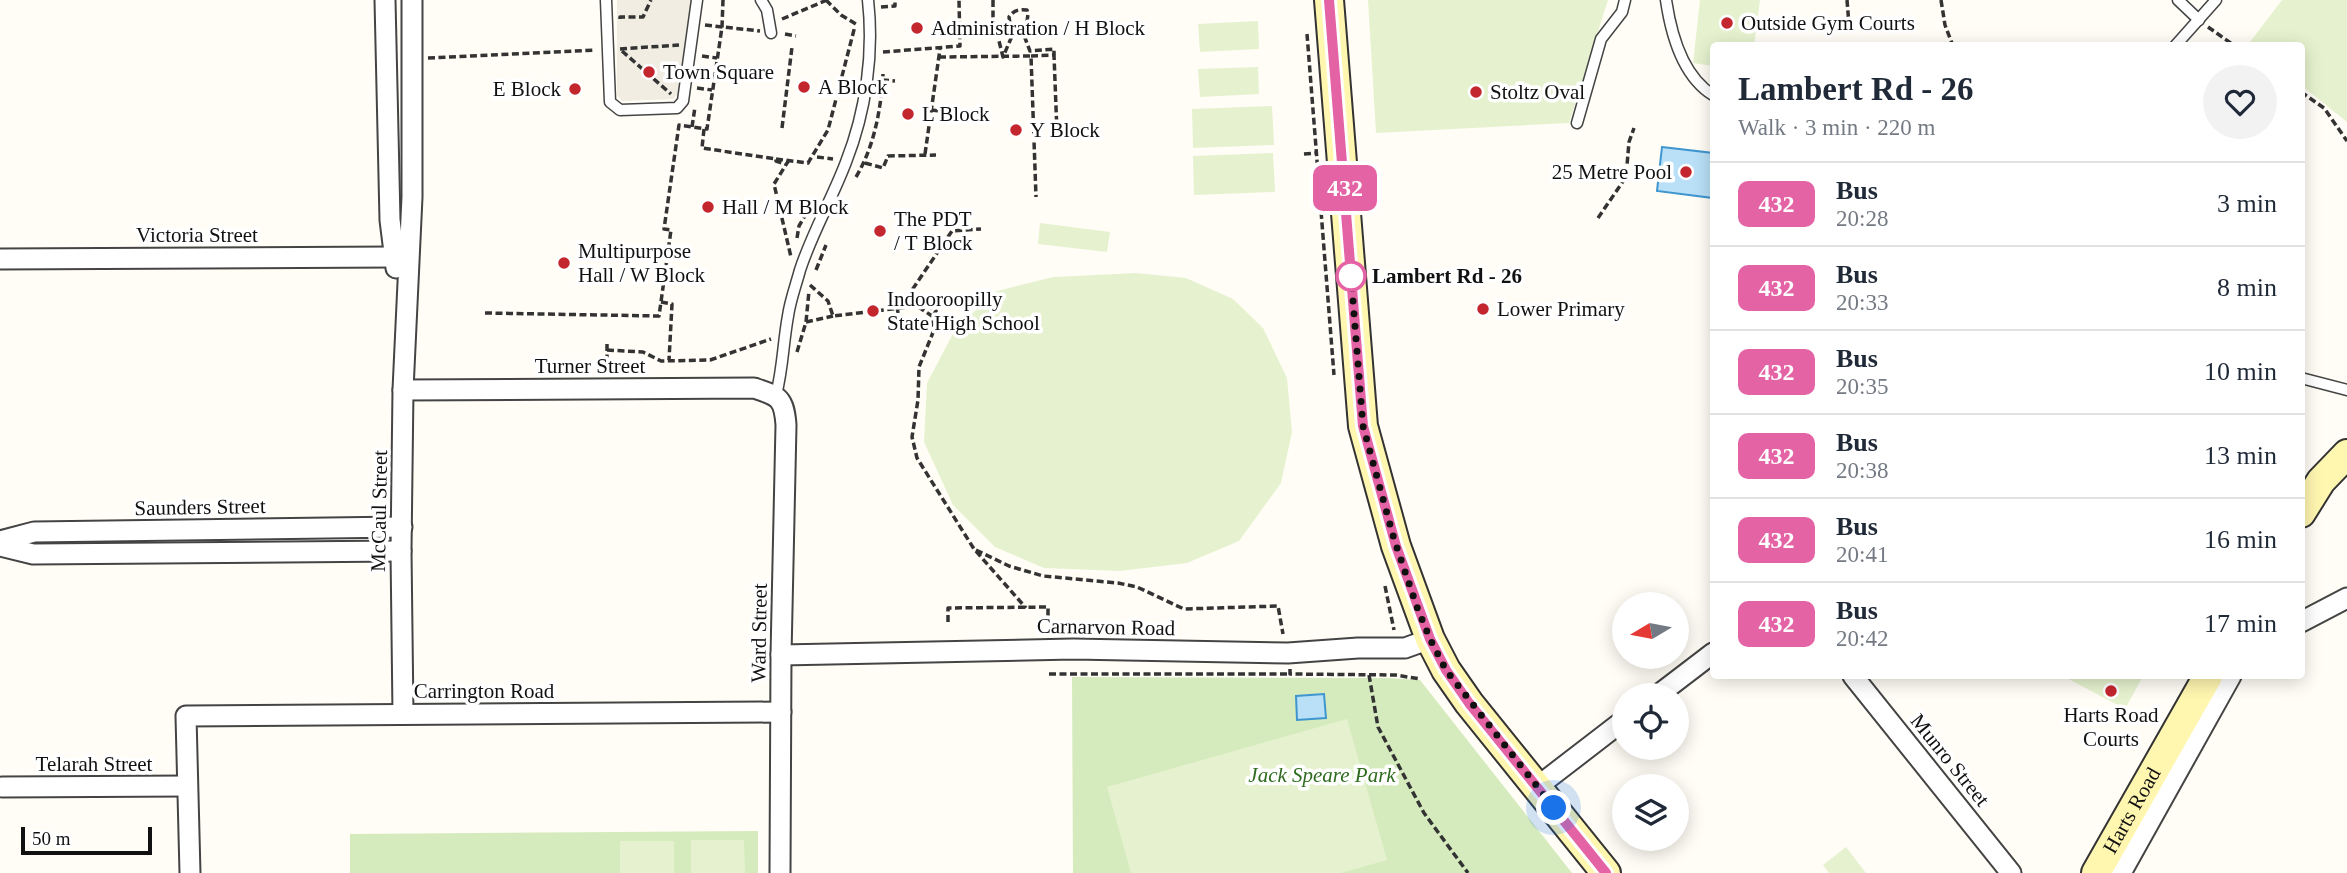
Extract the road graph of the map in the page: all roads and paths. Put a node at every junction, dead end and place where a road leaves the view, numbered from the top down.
1 (385, 0) edge
2 (412, 0) edge
3 (606, 0) edge
4 (651, 0) edge
5 (698, 0) edge
6 (723, 0) edge
7 (761, 0) edge
8 (826, 0) edge
9 (868, 0) edge
10 (895, 0) edge
11 (959, 0) edge
12 (993, 0) edge
13 (1329, 0) edge
14 (1625, 0) edge
15 (1666, 0) edge
16 (1847, 0) edge
17 (1941, 0) edge
18 (2178, 0) edge
19 (2216, 0) edge
20 (881, 7) dead end
21 (786, 17) dead end
22 (2199, 20) junction
23 (704, 25) dead end
24 (1849, 25) dead end
25 (722, 27) junction
26 (620, 28) dead end
27 (750, 30) dead end
28 (771, 33) dead end
29 (785, 34) dead end
30 (794, 37) dead end
31 (620, 38) dead end
32 (1951, 42) edge
33 (2179, 42) edge
34 (2229, 42) edge
35 (685, 44) dead end
36 (792, 47) dead end
37 (940, 48) junction
38 (618, 49) junction
39 (594, 50) dead end
40 (883, 52) dead end
41 (1054, 55) junction
42 (702, 56) dead end
43 (1031, 56) junction
44 (939, 57) junction
45 (1003, 57) junction
46 (717, 58) junction
47 (422, 59) dead end
48 (883, 80) dead end
49 (895, 81) dead end
50 (697, 88) dead end
51 (712, 90) junction
52 (1710, 93) edge
53 (2305, 95) edge
54 (675, 98) dead end
55 (931, 110) junction
56 (978, 122) dead end
57 (1577, 123) dead end
58 (782, 128) dead end
59 (1634, 128) dead end
60 (704, 129) junction
61 (1057, 133) dead end
62 (2347, 141) edge
63 (1316, 153) dead end
64 (925, 154) junction
65 (1304, 154) dead end
66 (936, 155) dead end
67 (817, 157) dead end
68 (833, 159) dead end
69 (787, 162) junction
70 (858, 162) dead end
71 (1036, 198) dead end
72 (1598, 219) dead end
73 (981, 230) dead end
74 (394, 257) junction
75 (0, 259) edge
76 (794, 263) dead end
77 (810, 285) dead end
78 (661, 302) junction
79 (897, 306) junction
80 (407, 309) junction
81 (485, 313) dead end
82 (832, 316) junction
83 (932, 316) junction
84 (806, 322) dead end
85 (900, 327) dead end
86 (774, 338) dead end
87 (607, 343) dead end
88 (607, 351) junction
89 (669, 361) junction
90 (607, 377) dead end
91 (2305, 379) edge
92 (403, 390) junction
93 (2347, 390) edge
94 (776, 395) junction
95 (2347, 454) edge
96 (2305, 507) edge
97 (402, 527) junction
98 (0, 544) edge
99 (974, 549) junction
100 (401, 551) junction
101 (2347, 598) edge
102 (1026, 608) junction
103 (2305, 620) edge
104 (948, 622) dead end
105 (1048, 622) dead end
106 (1283, 634) dead end
107 (1430, 639) junction
108 (781, 655) junction
109 (1710, 655) edge
110 (1290, 666) dead end
111 (1049, 674) dead end
112 (1290, 674) junction
113 (1369, 675) junction
114 (1422, 679) dead end
115 (1855, 679) edge
116 (2206, 679) edge
117 (2229, 679) edge
118 (1674, 683) edge
119 (781, 712) junction
120 (403, 714) junction
121 (1612, 729) edge
122 (187, 786) junction
123 (2, 787) dead end
124 (1537, 787) junction
125 (190, 873) edge
126 (780, 873) edge
127 (1468, 873) edge
128 (1606, 873) edge
129 (2011, 873) edge
130 (2096, 873) edge
131 (2121, 873) edge

1 - 74 street, McCaul Street
2 - 80 street, McCaul Street
3 - 5 lane
4 - 26 path
6 - 25 path
7 - 28 lane
8 - 21 path
8 - 69 path
9 - 94 lane
10 - 20 path
11 - 37 path
12 - 45 path
13 - 107 main road
14 - 57 lane
15 - 52 lane
16 - 24 path
17 - 32 path
18 - 22 lane
19 - 22 lane
22 - 33 lane
22 - 34 path
23 - 25 path
25 - 27 path
25 - 46 path
29 - 30 path
31 - 38 path
35 - 38 path
36 - 58 path
37 - 40 path
37 - 44 path
38 - 54 path
39 - 47 path
41 - 43 path
41 - 45 path
41 - 61 path
42 - 46 path
43 - 45 path
43 - 71 path
44 - 45 path
44 - 55 path
46 - 51 path
48 - 49 path
50 - 51 path
51 - 60 path
53 - 62 path
55 - 56 path
55 - 64 path
59 - 72 path
60 - 69 path
60 - 78 path
63 - 65 path
64 - 66 path
64 - 70 path
67 - 68 path
69 - 76 path
73 - 83 path
74 - 75 street, Victoria Street
74 - 80 street, McCaul Street
77 - 82 path
78 - 81 path
78 - 89 path
79 - 82 path
79 - 83 path
79 - 85 path
80 - 92 street, McCaul Street
82 - 84 path
83 - 99 path
86 - 89 path
87 - 88 path
88 - 89 path
88 - 90 path
91 - 93 lane
92 - 94 street, Turner Street
92 - 97 street, McCaul Street
94 - 108 street, Ward Street
95 - 96 main road
97 - 98 street, Saunders Street
97 - 100 street, McCaul Street
98 - 100 street, Saunders Street
99 - 102 path
99 - 106 path
100 - 120 street, McCaul Street
101 - 103 street
102 - 104 path
102 - 105 path
107 - 108 street, Carnarvon Road
107 - 124 main road
108 - 119 street, Ward Street
109 - 118 street
110 - 112 path
111 - 112 path
112 - 113 path
113 - 114 path
113 - 127 path
115 - 129 street, Munro Street
116 - 130 main road, Harts Road
117 - 131 street, Harts Road
119 - 120 street, Carrington Road
119 - 126 street, Ward Street
120 - 122 street, Carrington Road
121 - 124 street
122 - 123 street, Telarah Street
122 - 125 street
124 - 128 main road

